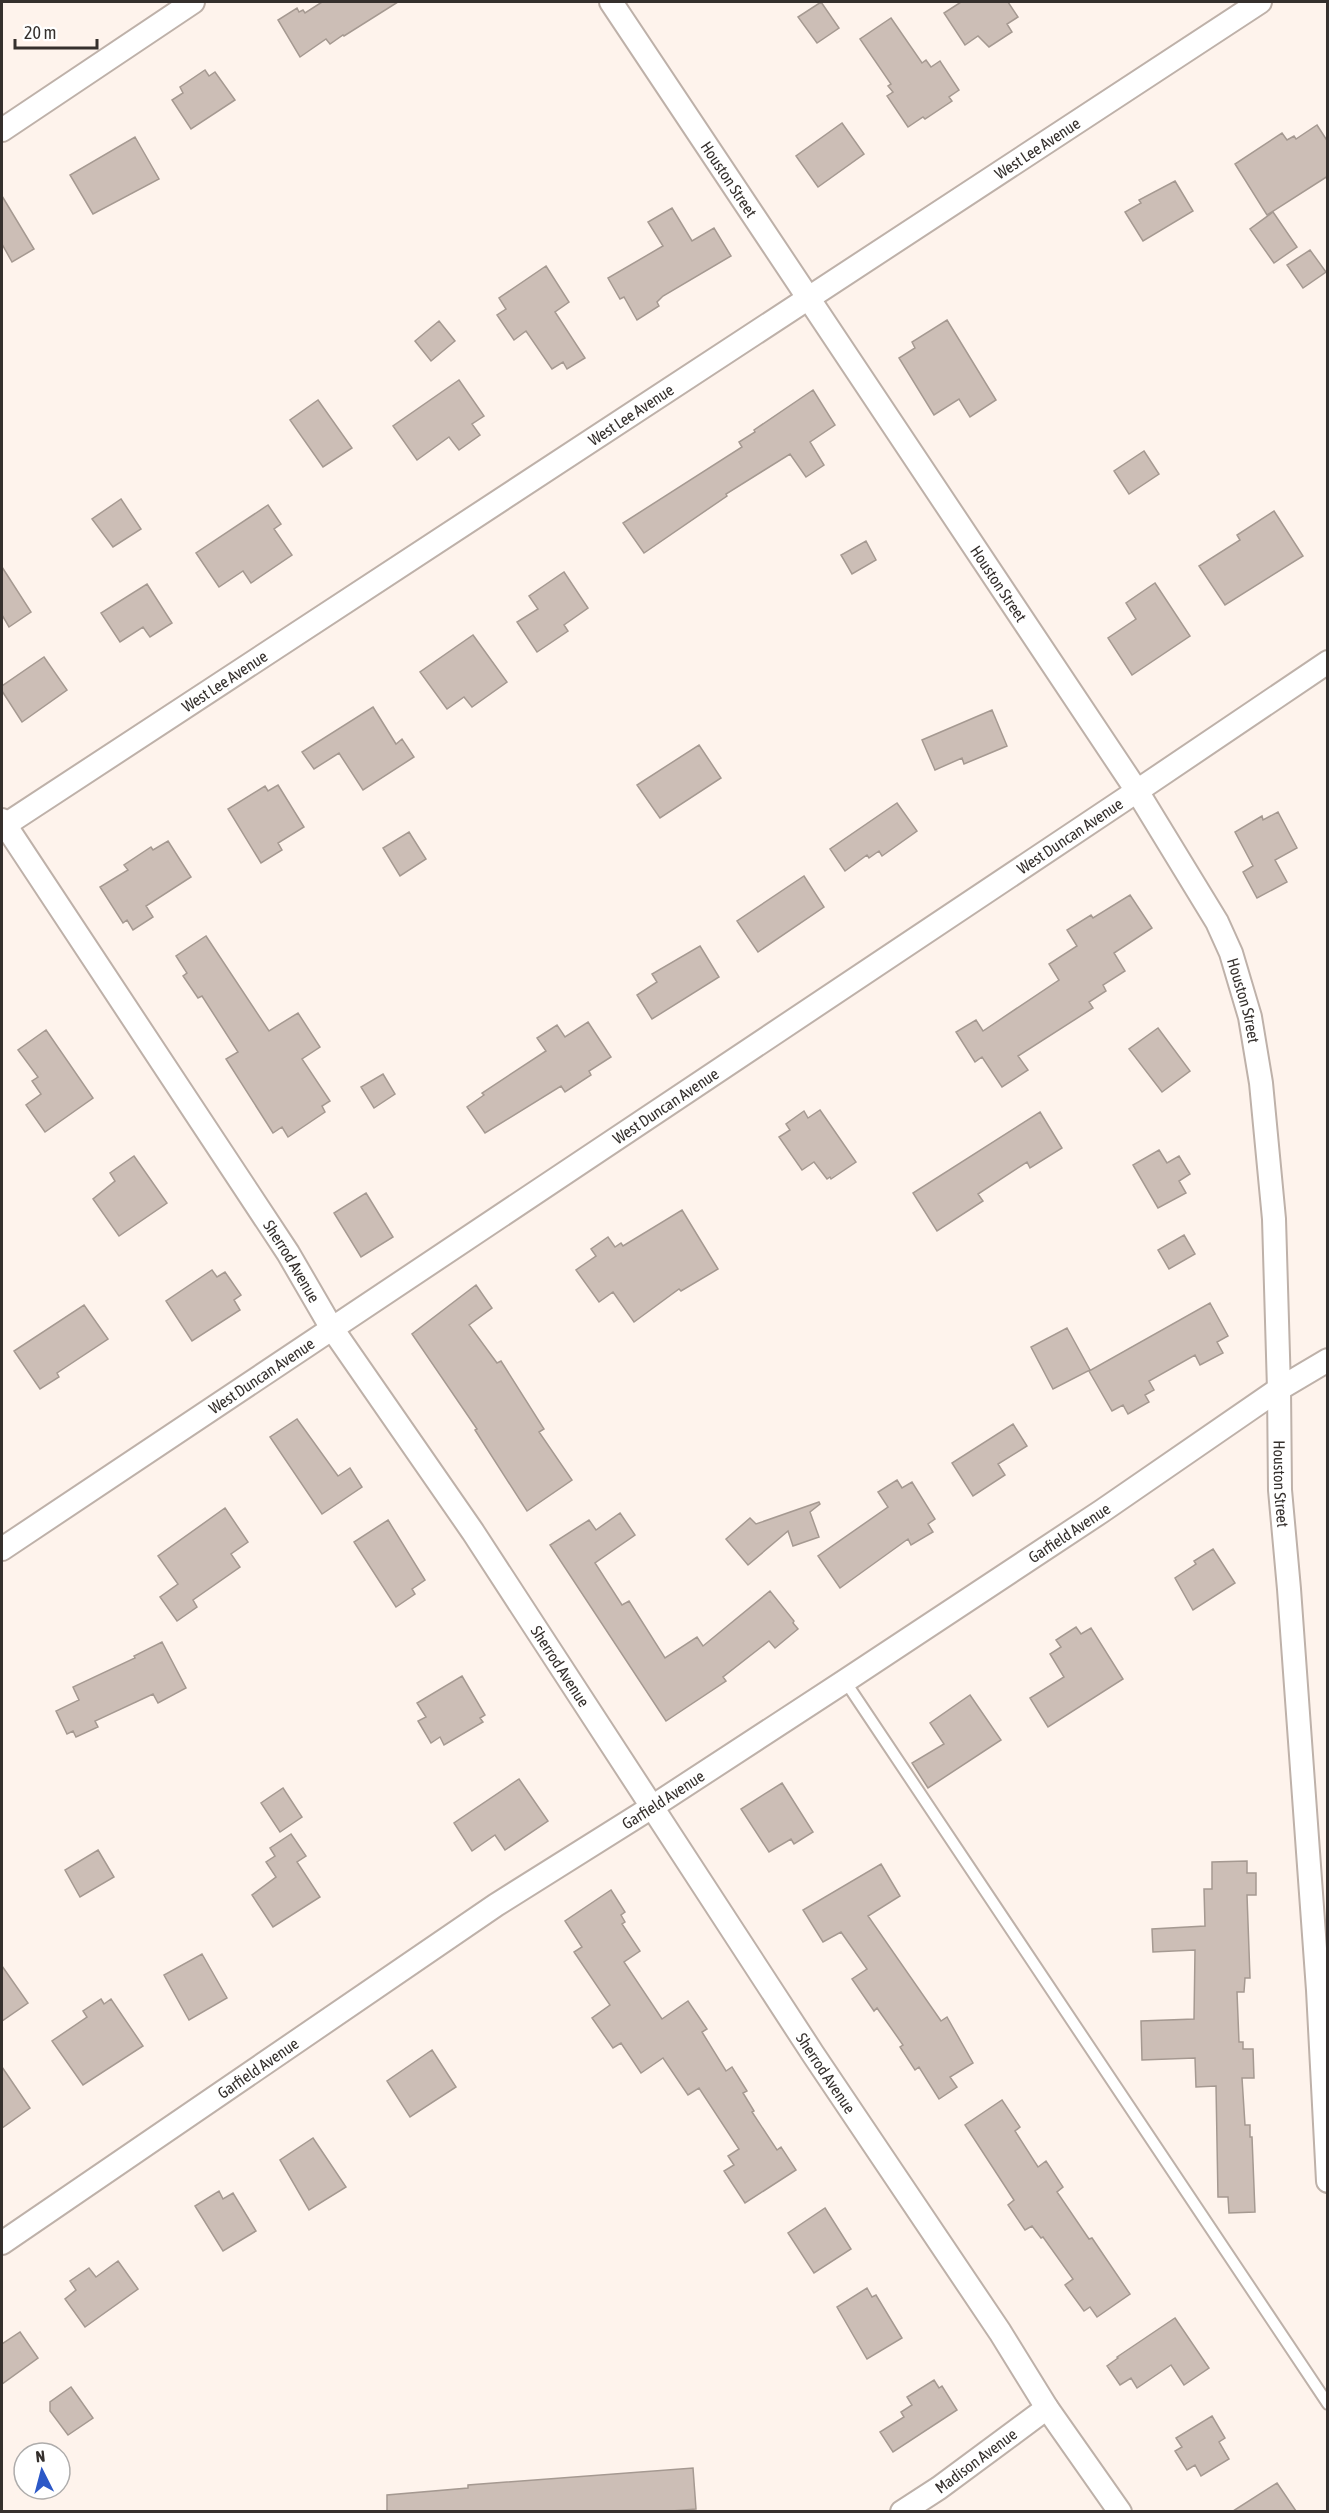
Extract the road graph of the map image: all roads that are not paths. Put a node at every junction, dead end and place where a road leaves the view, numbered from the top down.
1 (193, 2) edge
2 (611, 2) edge
3 (1260, 2) edge
4 (2, 130) edge
5 (808, 298) junction
6 (1328, 662) edge
7 (1137, 791) junction
8 (3, 824) edge
9 (331, 1327) junction
10 (1328, 1360) edge
11 (1280, 1389) junction
12 (2, 1549) edge
13 (845, 1681) junction
14 (652, 1807) junction
15 (1328, 2181) edge
16 (2, 2243) edge
17 (1328, 2404) edge
18 (1047, 2408) junction
19 (902, 2511) edge
20 (1120, 2511) edge

1 - 4 street
2 - 5 street, Houston Street
3 - 5 street, West Lee Avenue
5 - 7 street, Houston Street
5 - 8 street, West Lee Avenue
6 - 7 street, West Duncan Avenue
7 - 9 street, West Duncan Avenue
7 - 11 street, Houston Street
8 - 9 street, Sherrod Avenue
9 - 12 street, West Duncan Avenue
9 - 14 street, Sherrod Avenue
10 - 11 street, Garfield Avenue
11 - 13 street, Garfield Avenue
11 - 15 street, Houston Street
13 - 14 street, Garfield Avenue
13 - 17 lane
14 - 16 street, Garfield Avenue
14 - 18 street, Sherrod Avenue
18 - 19 street, Madison Avenue
18 - 20 street, Sherrod Avenue

